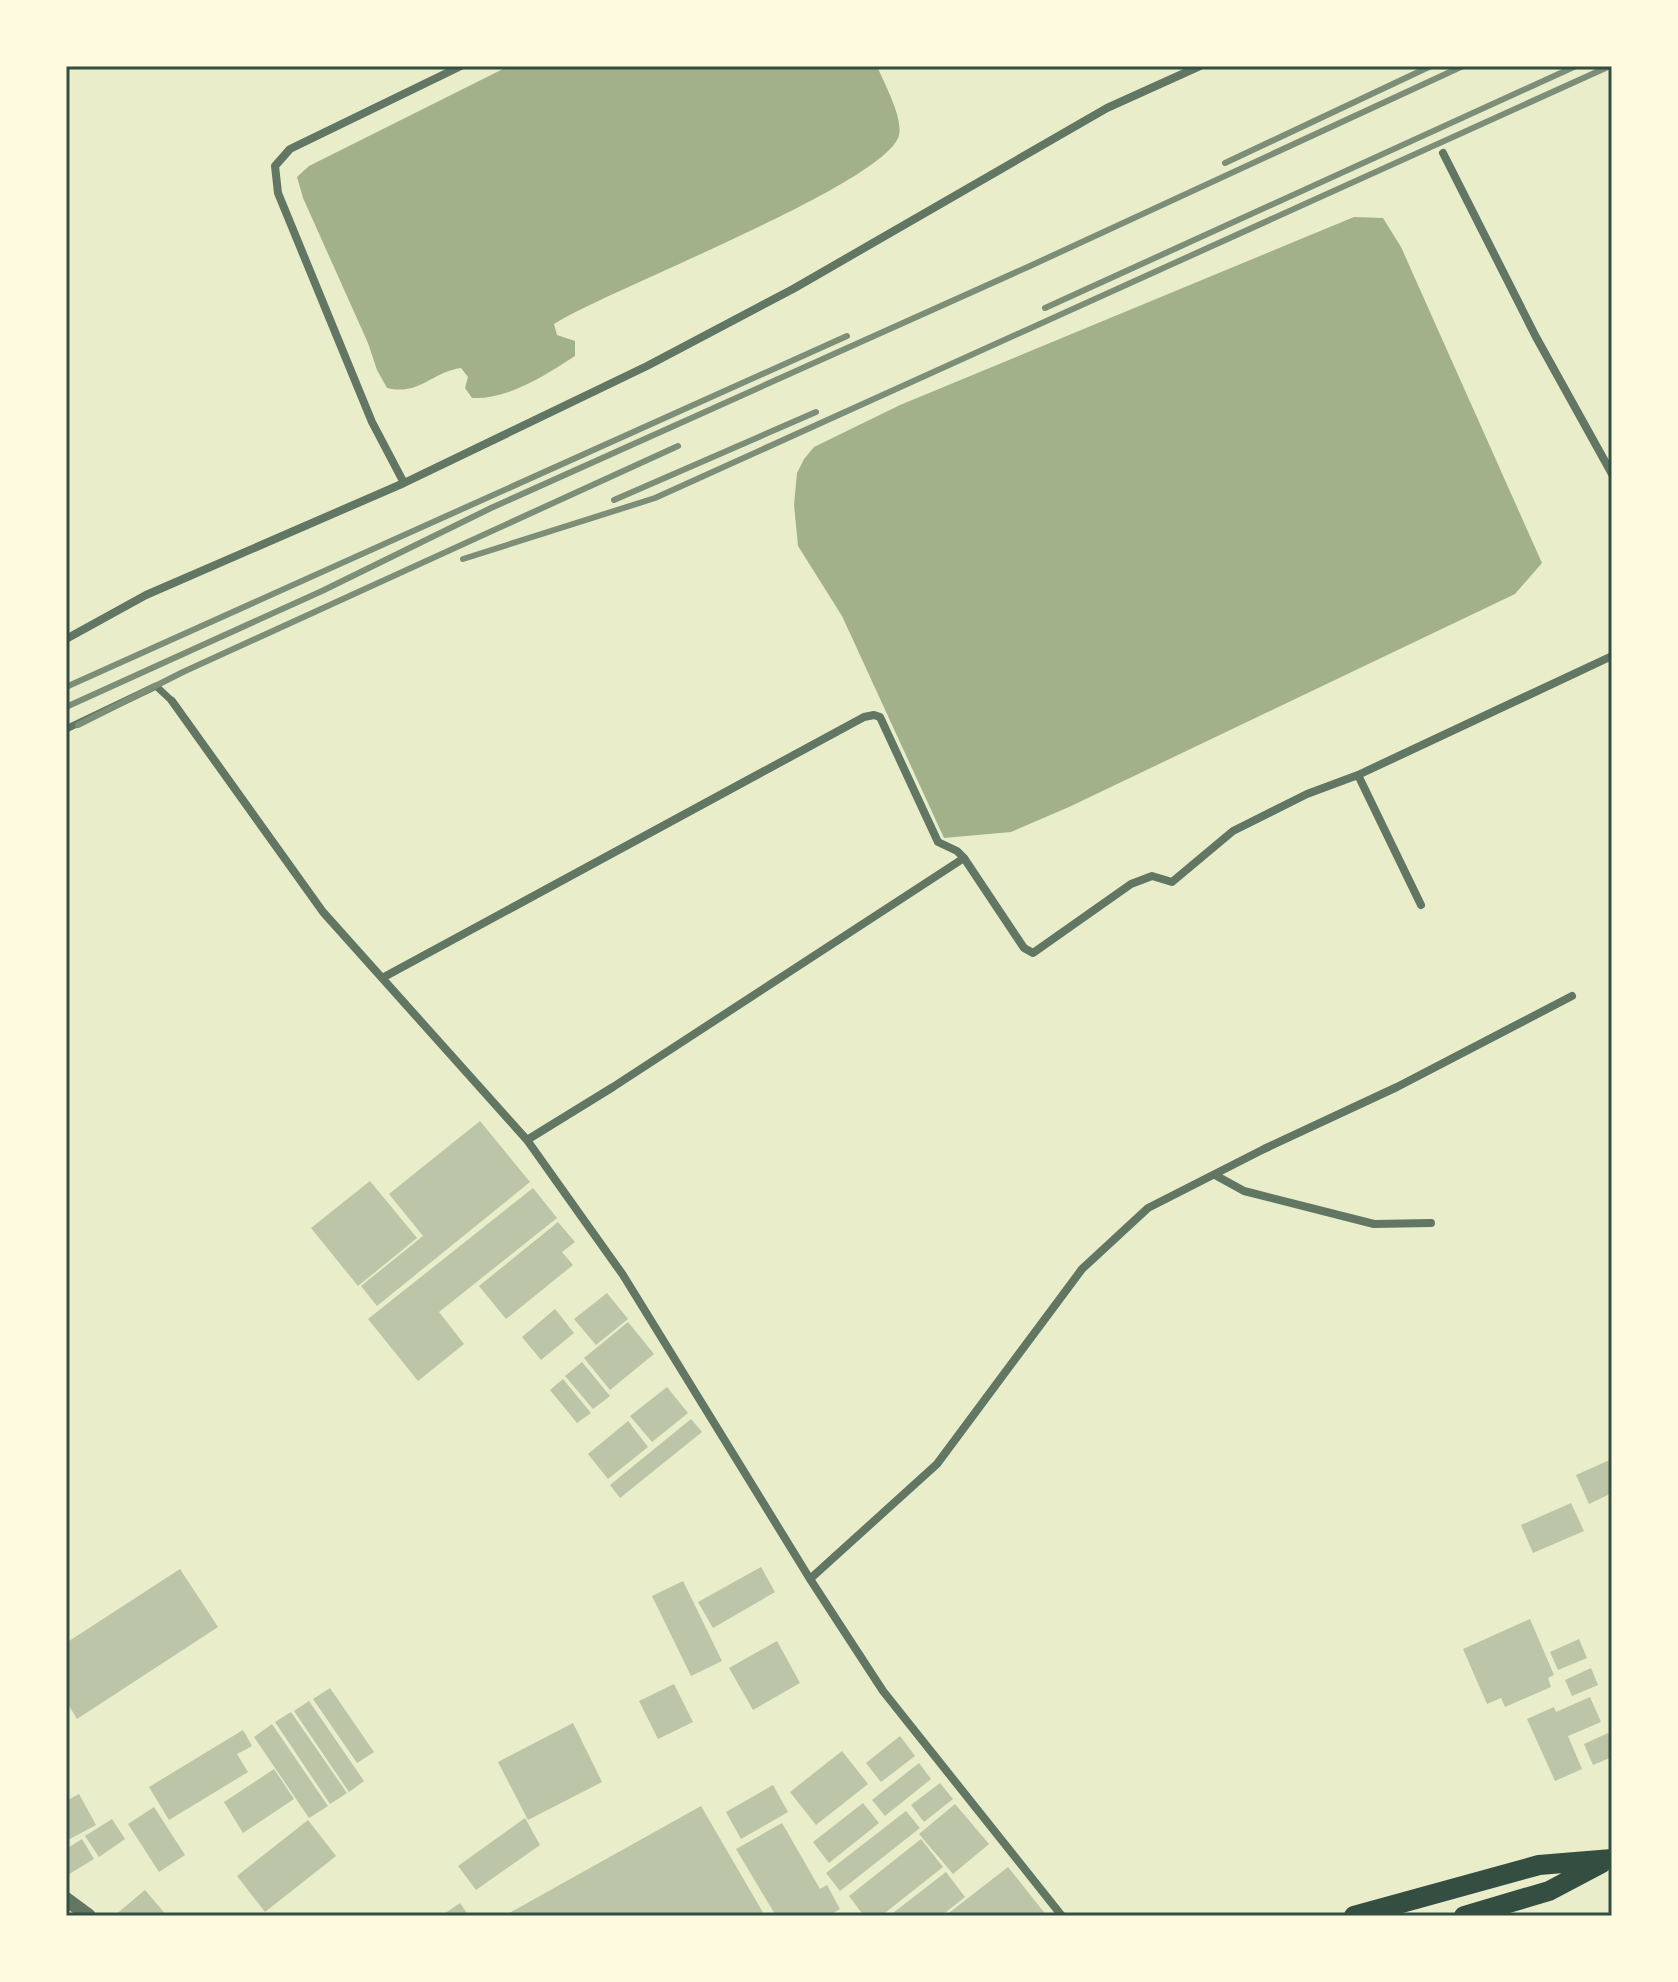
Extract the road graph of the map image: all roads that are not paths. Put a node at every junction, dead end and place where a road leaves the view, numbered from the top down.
1 (461, 66) edge
2 (1200, 66) edge
3 (1443, 153) dead end
4 (1612, 474) edge
5 (404, 483) junction
6 (66, 639) edge
7 (1612, 656) edge
8 (172, 701) joint
9 (66, 729) edge
10 (1358, 775) junction
11 (964, 858) junction
12 (1421, 905) dead end
13 (384, 977) junction
14 (1572, 996) dead end
15 (527, 1140) junction
16 (1215, 1175) junction
17 (1431, 1223) dead end
18 (810, 1579) junction
19 (1611, 1859) edge
20 (66, 1899) edge
21 (89, 1916) edge
22 (1062, 1916) edge
23 (1354, 1916) edge
24 (1464, 1916) edge

1 - 5 street
2 - 5 street
3 - 4 street
5 - 6 street
7 - 10 street
8 - 9 street
8 - 13 street
10 - 11 street
10 - 12 street
11 - 13 street
11 - 15 street
13 - 15 street
14 - 16 street
15 - 18 street
16 - 17 street
16 - 18 street
18 - 22 street
19 - 23 highway
19 - 24 highway
20 - 21 street

